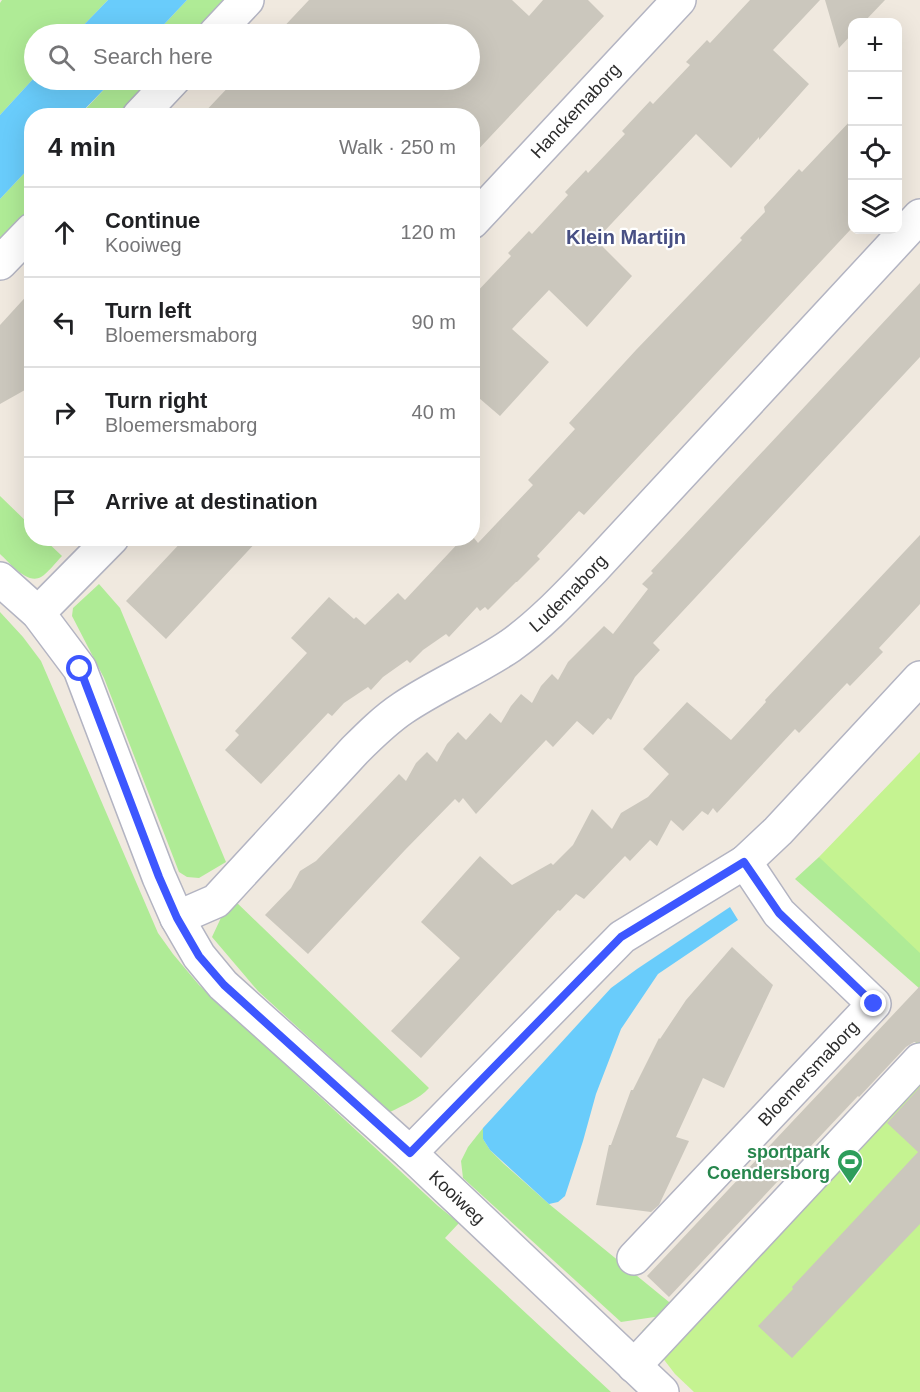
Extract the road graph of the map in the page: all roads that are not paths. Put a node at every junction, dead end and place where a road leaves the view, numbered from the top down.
1 (247, 0) edge
2 (679, 0) edge
3 (224, 24) edge
4 (164, 90) edge
5 (147, 108) edge
6 (480, 213) edge
7 (920, 216) edge
8 (24, 238) edge
9 (0, 263) edge
10 (104, 546) edge
11 (0, 579) edge
12 (38, 613) junction
13 (920, 678) edge
14 (744, 862) junction
15 (177, 918) junction
16 (920, 1060) edge
17 (410, 1153) junction
18 (634, 1258) dead end
19 (634, 1366) junction
20 (662, 1392) edge

1 - 3 street
2 - 6 street, Hanckemaborg
4 - 5 street
7 - 15 street, Ludemaborg
8 - 9 street
10 - 12 street
11 - 12 street, Kooiweg
12 - 15 street, Kooiweg
13 - 14 street
14 - 17 street
14 - 18 street, Bloemersmaborg
15 - 17 street, Kooiweg
16 - 19 street
17 - 19 street, Kooiweg
19 - 20 street, Kooiweg

